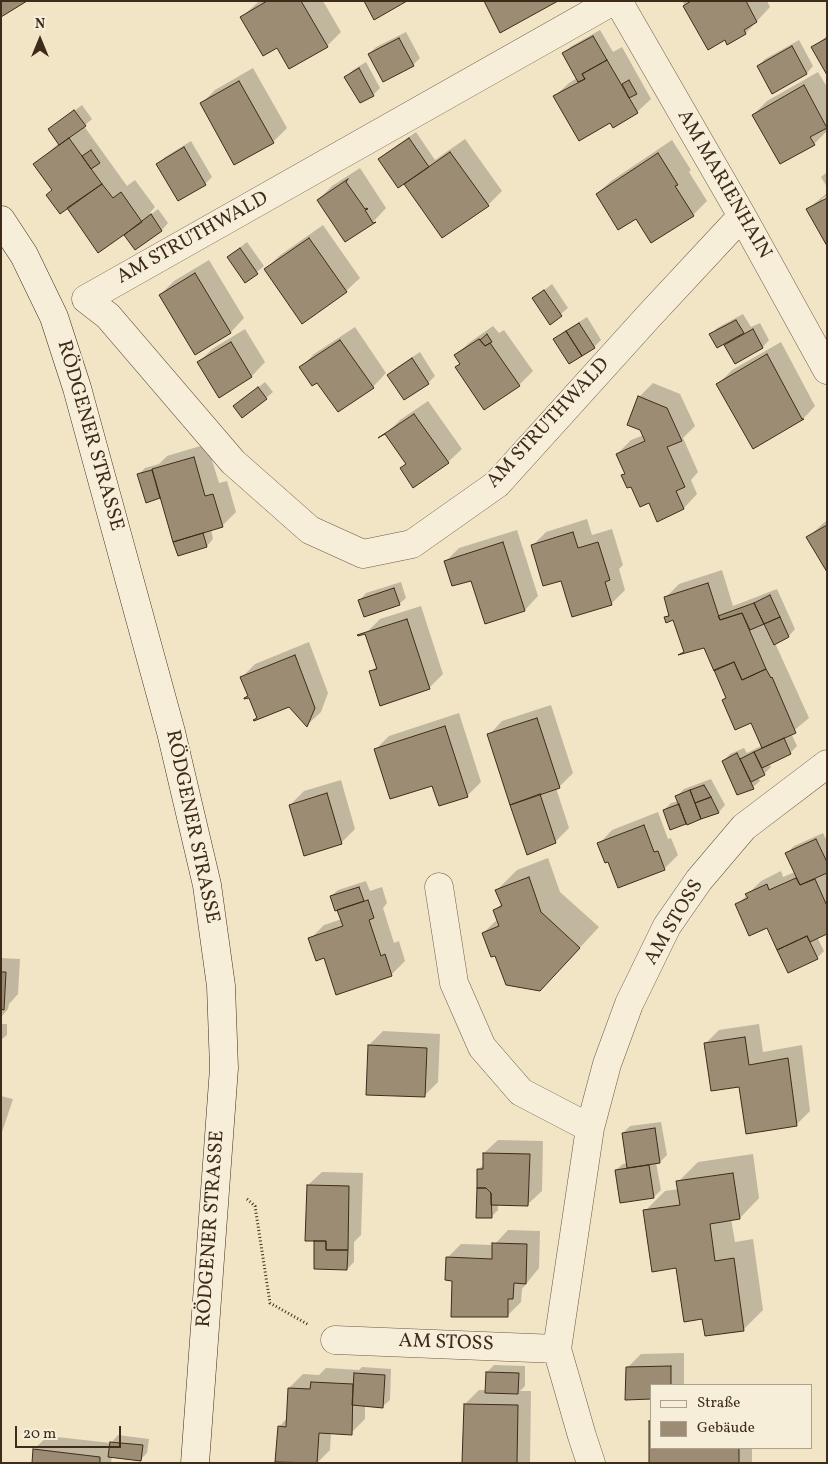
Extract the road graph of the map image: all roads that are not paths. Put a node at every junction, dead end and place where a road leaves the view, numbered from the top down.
1 (613, 1) edge
2 (618, 1) edge
3 (742, 216) junction
4 (1, 220) edge
5 (86, 299) junction
6 (54, 317) junction
7 (827, 370) edge
8 (827, 764) edge
9 (439, 887) dead end
10 (590, 1128) junction
11 (335, 1340) road end
12 (557, 1349) junction
13 (195, 1463) edge
14 (591, 1463) edge

1 - 5 street, AM STRUTHWALD
2 - 3 street, AM MARIENHAIN
3 - 5 street, AM STRUTHWALD
3 - 7 street, AM MARIENHAIN
4 - 6 street, RÖDGENER STRASSE
5 - 6 street, AM STRUTHWALD
6 - 13 street, RÖDGENER STRASSE
8 - 10 street, AM STOSS
9 - 10 street
10 - 12 street, AM STOSS
11 - 12 street, AM STOSS
12 - 14 street, AM STOSS

